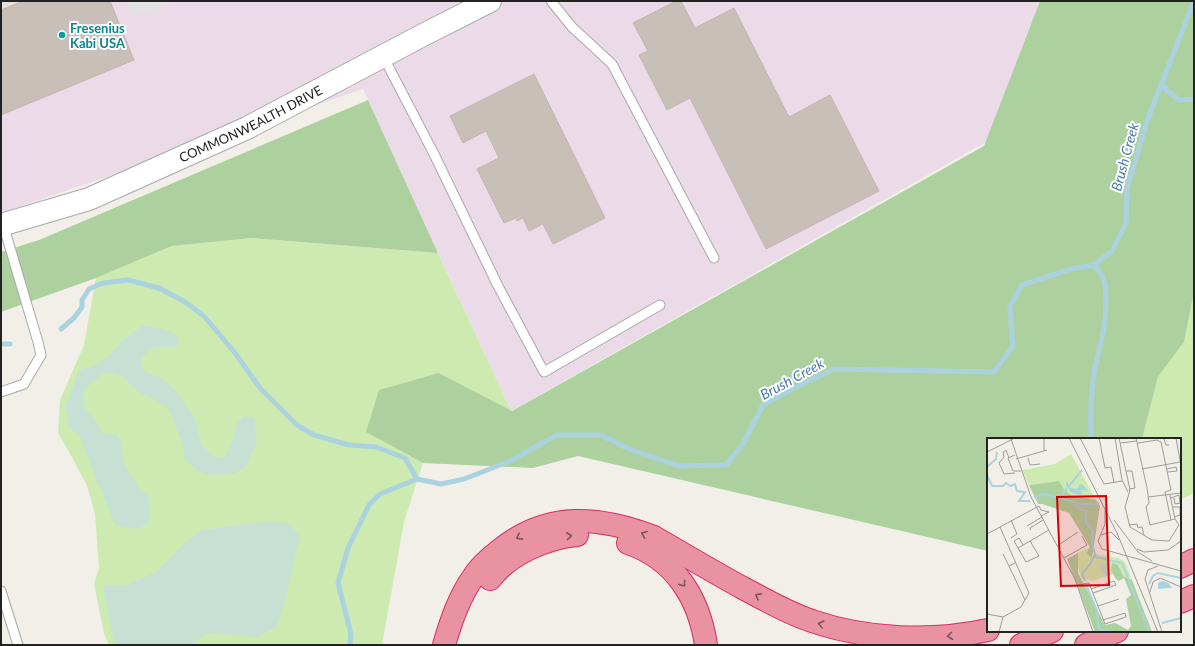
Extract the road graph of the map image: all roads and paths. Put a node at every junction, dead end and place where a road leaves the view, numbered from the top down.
1 (490, 1) edge
2 (551, 1) edge
3 (383, 56) junction
4 (2, 225) edge
5 (714, 258) dead end
6 (660, 305) dead end
7 (1, 392) edge
8 (1194, 560) edge
9 (1181, 566) edge
10 (1, 591) edge
11 (1194, 596) edge
12 (1181, 602) edge
13 (987, 630) edge
14 (1050, 632) edge
15 (1115, 632) edge
16 (18, 645) edge
17 (444, 645) edge
18 (460, 645) edge
19 (706, 645) edge
20 (1021, 645) edge
21 (1086, 645) edge

1 - 3 street, COMMONWEALTH DRIVE
2 - 5 lane
3 - 4 street, COMMONWEALTH DRIVE
3 - 6 lane
4 - 7 lane
8 - 9 highway
10 - 16 lane
11 - 12 highway
13 -> 17 highway
14 - 20 highway
15 - 21 highway
18 -> 19 highway

